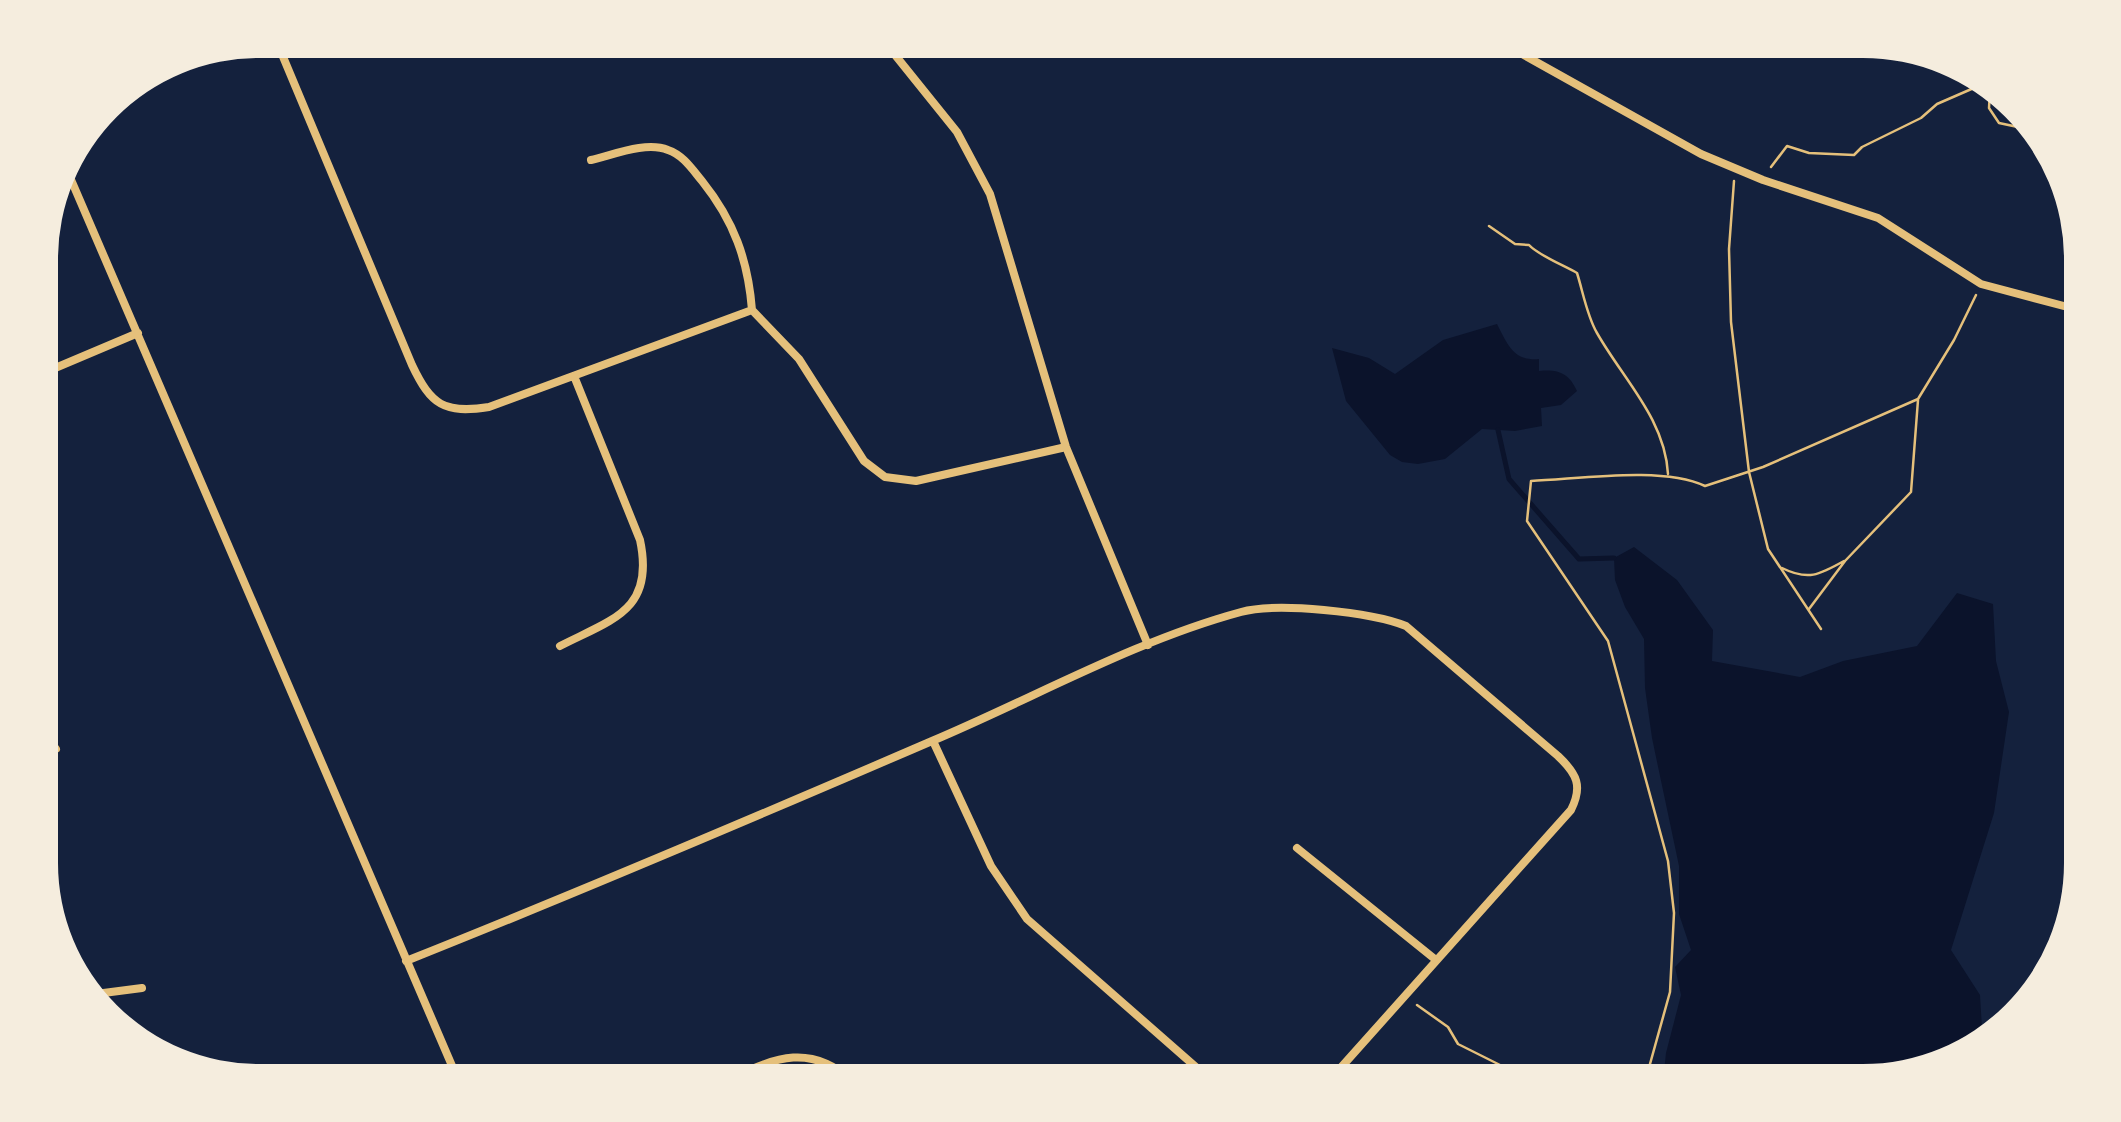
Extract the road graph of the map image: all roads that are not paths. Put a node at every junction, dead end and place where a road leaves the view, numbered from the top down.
1 (284, 58) edge
2 (897, 58) edge
3 (1529, 58) edge
4 (591, 160) dead end
5 (73, 183) edge
6 (2063, 306) edge
7 (752, 310) junction
8 (138, 332) junction
9 (58, 367) edge
10 (574, 376) junction
11 (1066, 447) junction
12 (1148, 644) junction
13 (560, 646) dead end
14 (933, 741) junction
15 (1297, 848) dead end
16 (406, 960) junction
17 (1436, 960) junction
18 (142, 988) dead end
19 (105, 993) edge
20 (451, 1064) edge
21 (766, 1064) edge
22 (829, 1064) edge
23 (1193, 1064) edge
24 (1344, 1064) edge

1 - 10 street
2 - 11 street
3 - 6 street
4 - 7 street
5 - 8 street
7 - 10 street
7 - 11 street
8 - 9 street
8 - 16 street
10 - 13 street
11 - 12 street
12 - 14 street
12 - 17 street
14 - 16 street
14 - 23 street
15 - 17 street
16 - 20 street
17 - 24 street
18 - 19 street
21 - 22 street

